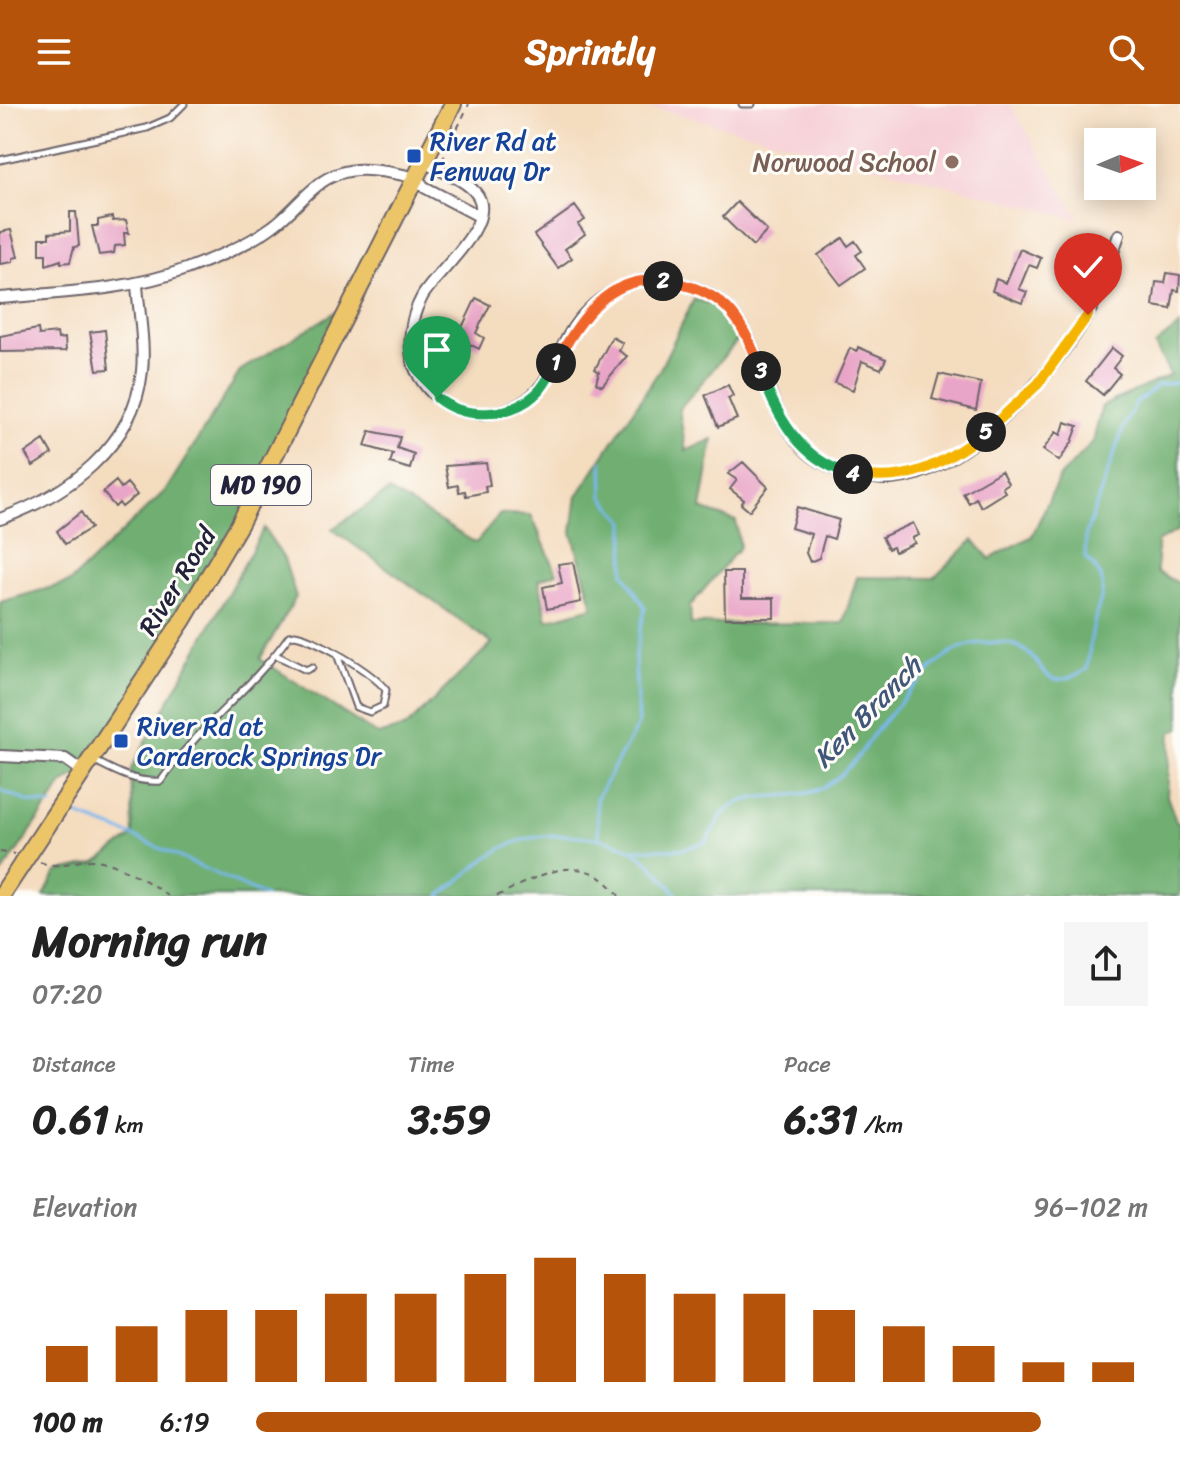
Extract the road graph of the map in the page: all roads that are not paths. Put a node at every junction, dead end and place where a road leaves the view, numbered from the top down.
1 (184, 104) edge
2 (453, 104) edge
3 (742, 104) edge
4 (752, 104) edge
5 (0, 160) edge
6 (426, 170) junction
7 (479, 216) junction
8 (1119, 235) dead end
9 (137, 285) junction
10 (0, 298) edge
11 (0, 519) edge
12 (276, 655) junction
13 (338, 657) junction
14 (312, 667) dead end
15 (0, 756) edge
16 (86, 765) junction
17 (1, 896) edge

1 - 5 lane
2 - 6 main road, River Road / MD 190
3 - 4 lane
6 - 7 street
6 - 7 street
6 - 9 street
6 - 16 main road, River Road / MD 190
7 - 8 street
9 - 10 street
9 - 11 street
12 - 13 lane
12 - 14 lane
12 - 16 lane
13 - 13 lane
15 - 16 street
16 - 17 main road, River Road / MD 190

